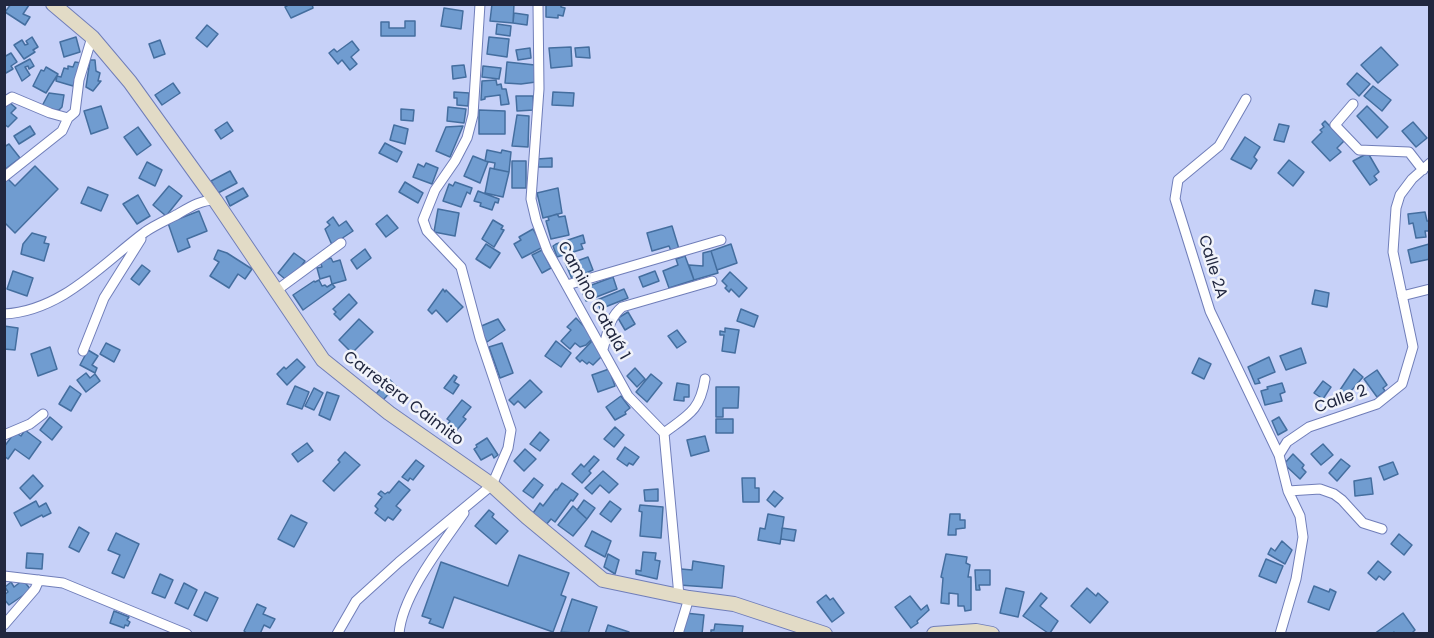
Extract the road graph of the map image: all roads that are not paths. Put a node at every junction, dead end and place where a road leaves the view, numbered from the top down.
1 (53, 4) edge
2 (480, 4) edge
3 (538, 4) edge
4 (92, 37) junction
5 (1246, 99) dead end
6 (4, 102) edge
7 (1353, 104) dead end
8 (68, 118) junction
9 (1426, 167) edge
10 (4, 177) edge
11 (216, 200) junction
12 (147, 231) junction
13 (722, 240) dead end
14 (342, 243) dead end
15 (712, 281) dead end
16 (567, 285) junction
17 (1430, 289) edge
18 (277, 290) junction
19 (1402, 296) junction
20 (4, 314) edge
21 (603, 349) junction
22 (83, 351) dead end
23 (705, 379) dead end
24 (43, 414) dead end
25 (664, 432) junction
26 (4, 435) edge
27 (1279, 455) junction
28 (492, 484) junction
29 (1288, 491) junction
30 (470, 503) junction
31 (1382, 529) dead end
32 (4, 576) edge
33 (39, 580) junction
34 (684, 597) junction
35 (4, 625) edge
36 (965, 632) edge
37 (187, 633) edge
38 (338, 633) edge
39 (399, 633) edge
40 (678, 633) edge
41 (825, 633) edge
42 (934, 633) edge
43 (992, 633) edge
44 (1280, 633) edge

1 - 4 street, Carretera Caimito
2 - 28 street
3 - 16 street, Camino Catalá 1
4 - 8 street
4 - 11 street, Carretera Caimito
5 - 27 street, Calle 2A
6 - 8 street
7 - 9 street
8 - 10 street
9 - 19 street, Calle 2
11 - 12 street
11 - 18 street, Carretera Caimito
12 - 20 street
12 - 22 street
13 - 16 street
14 - 18 street
15 - 21 street
16 - 21 street, Camino Catalá 1
17 - 19 street
18 - 28 street, Carretera Caimito
19 - 27 street, Calle 2
21 - 25 street, Camino Catalá 1
23 - 25 street
24 - 26 street
25 - 34 street
27 - 29 street
28 - 30 street
28 - 34 street, Carretera Caimito
29 - 31 street
29 - 44 street
30 - 38 street
30 - 39 street
32 - 33 street
33 - 35 street
33 - 37 street
34 - 40 street
34 - 41 street, Carretera Caimito
36 - 42 street
36 - 43 street

